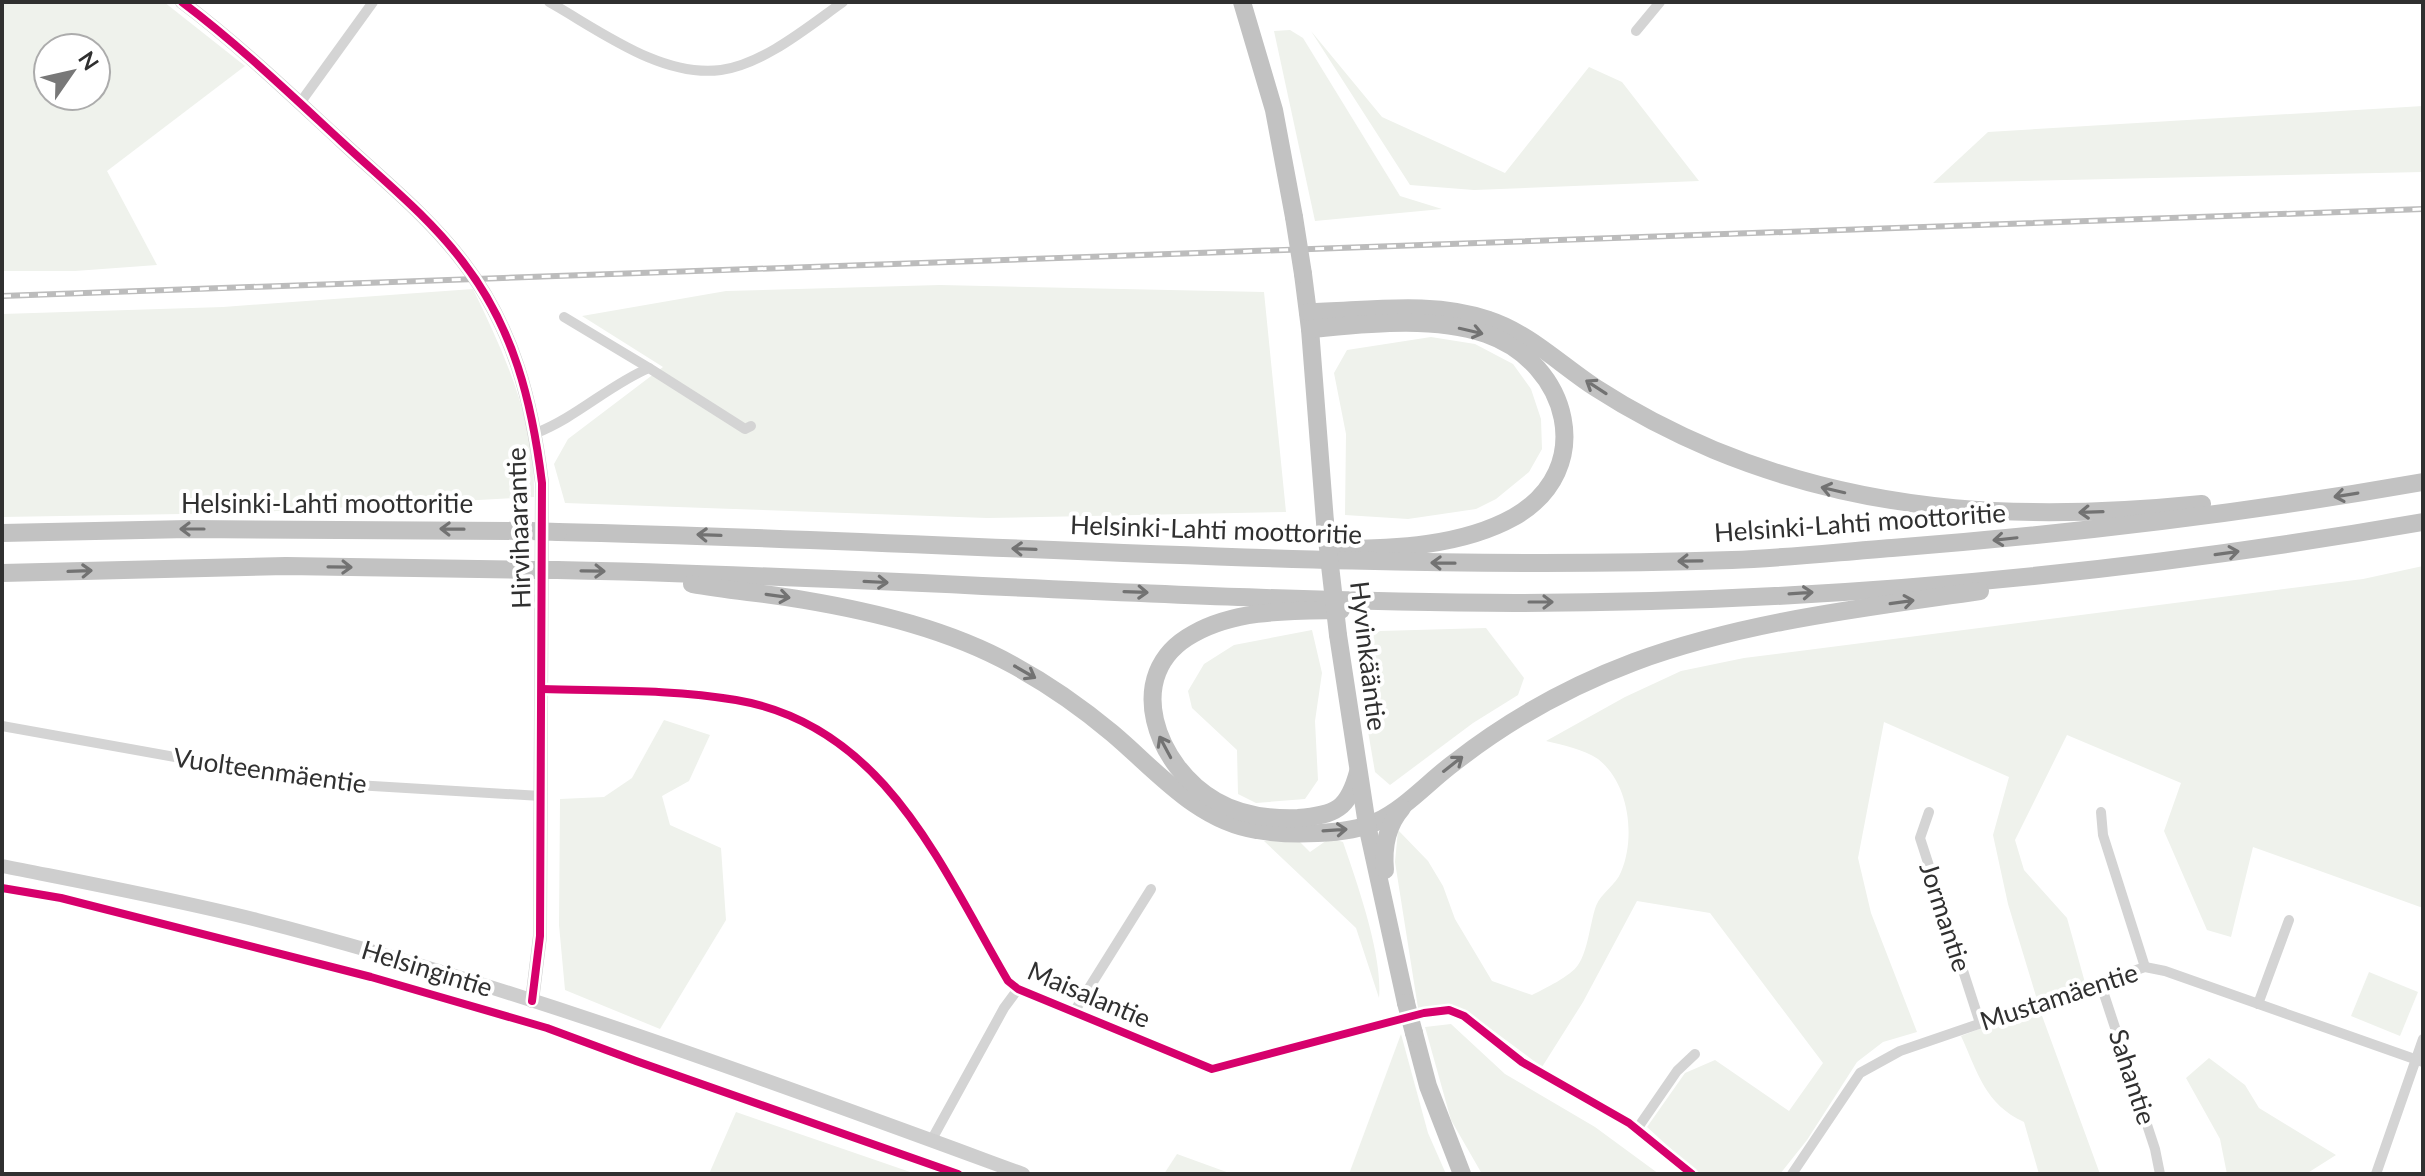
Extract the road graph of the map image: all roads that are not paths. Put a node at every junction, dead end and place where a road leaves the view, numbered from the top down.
1 (182, 2) edge
2 (373, 2) edge
3 (549, 2) edge
4 (843, 2) edge
5 (1242, 2) edge
6 (1660, 2) edge
7 (1636, 31) dead end
8 (300, 103) junction
9 (564, 317) dead end
10 (1309, 321) junction
11 (649, 368) junction
12 (751, 426) dead end
13 (536, 433) junction
14 (2423, 482) edge
15 (2281, 505) junction
16 (2423, 522) edge
17 (2, 533) edge
18 (1129, 552) junction
19 (2172, 560) junction
20 (630, 572) junction
21 (2, 573) edge
22 (1511, 603) junction
23 (542, 689) junction
24 (2, 726) edge
25 (1358, 772) junction
26 (1414, 795) junction
27 (541, 796) junction
28 (1929, 812) dead end
29 (2101, 812) dead end
30 (1367, 825) junction
31 (2, 866) edge
32 (1151, 889) dead end
33 (2289, 920) dead end
34 (1389, 925) junction
35 (2145, 967) junction
36 (2100, 982) junction
37 (1018, 989) junction
38 (532, 1001) junction
39 (2258, 1004) junction
40 (1074, 1012) junction
41 (1980, 1023) junction
42 (2423, 1039) edge
43 (1695, 1054) dead end
44 (2420, 1061) edge
45 (1441, 1123) junction
46 (1637, 1129) junction
47 (931, 1141) junction
48 (1023, 1174) edge
49 (1462, 1174) edge
50 (1471, 1174) edge
51 (1692, 1174) edge
52 (1792, 1174) edge
53 (2160, 1174) edge
54 (2376, 1174) edge

1 - 8 street, Hirvihaarantie
2 - 8 street
3 - 4 street
5 - 10 highway, Hyvinkääntie, bridge
6 - 7 street
8 - 13 street, Hirvihaarantie
9 - 11 street
15 -> 10 highway
10 -> 18 highway
10 - 25 highway, Hyvinkääntie, bridge
11 - 12 street
11 - 13 street
13 - 23 street, Hirvihaarantie
14 -> 15 highway, Helsinki-Lahti moottoritie
15 -> 18 highway, Helsinki-Lahti moottoritie
19 -> 16 highway
18 -> 17 highway, Helsinki-Lahti moottoritie, bridge
22 -> 19 highway
26 -> 19 highway
21 -> 20 highway, bridge
20 -> 22 highway
20 -> 30 highway
25 -> 22 highway
23 - 27 street, Hirvihaarantie
23 - 37 street, Maisalantie
24 - 27 street, Vuolteenmäentie
25 - 30 highway, Hyvinkääntie
26 - 30 highway
26 - 34 highway
27 - 38 street, Hirvihaarantie
28 - 41 street, Jormantie
29 - 35 street
30 - 34 highway, Hyvinkääntie
31 - 38 street, Helsingintie
32 - 40 street
33 - 39 street
34 - 45 highway, Hyvinkääntie, bridge
35 - 36 street, Mustamäentie
35 - 39 street, Mustamäentie
36 - 41 street, Mustamäentie
36 - 53 street, Sahantie
37 - 40 street, Maisalantie
37 - 47 street
38 - 47 street, Helsingintie
39 - 44 street, Mustamäentie
40 - 46 street, Maisalantie
41 - 52 street, Mustamäentie
42 - 44 street
43 - 46 street
44 - 54 street
45 - 49 highway, Hyvinkääntie
45 - 50 highway, Hyvinkääntie
46 - 51 street, Maisalantie
47 - 48 street, Helsingintie

